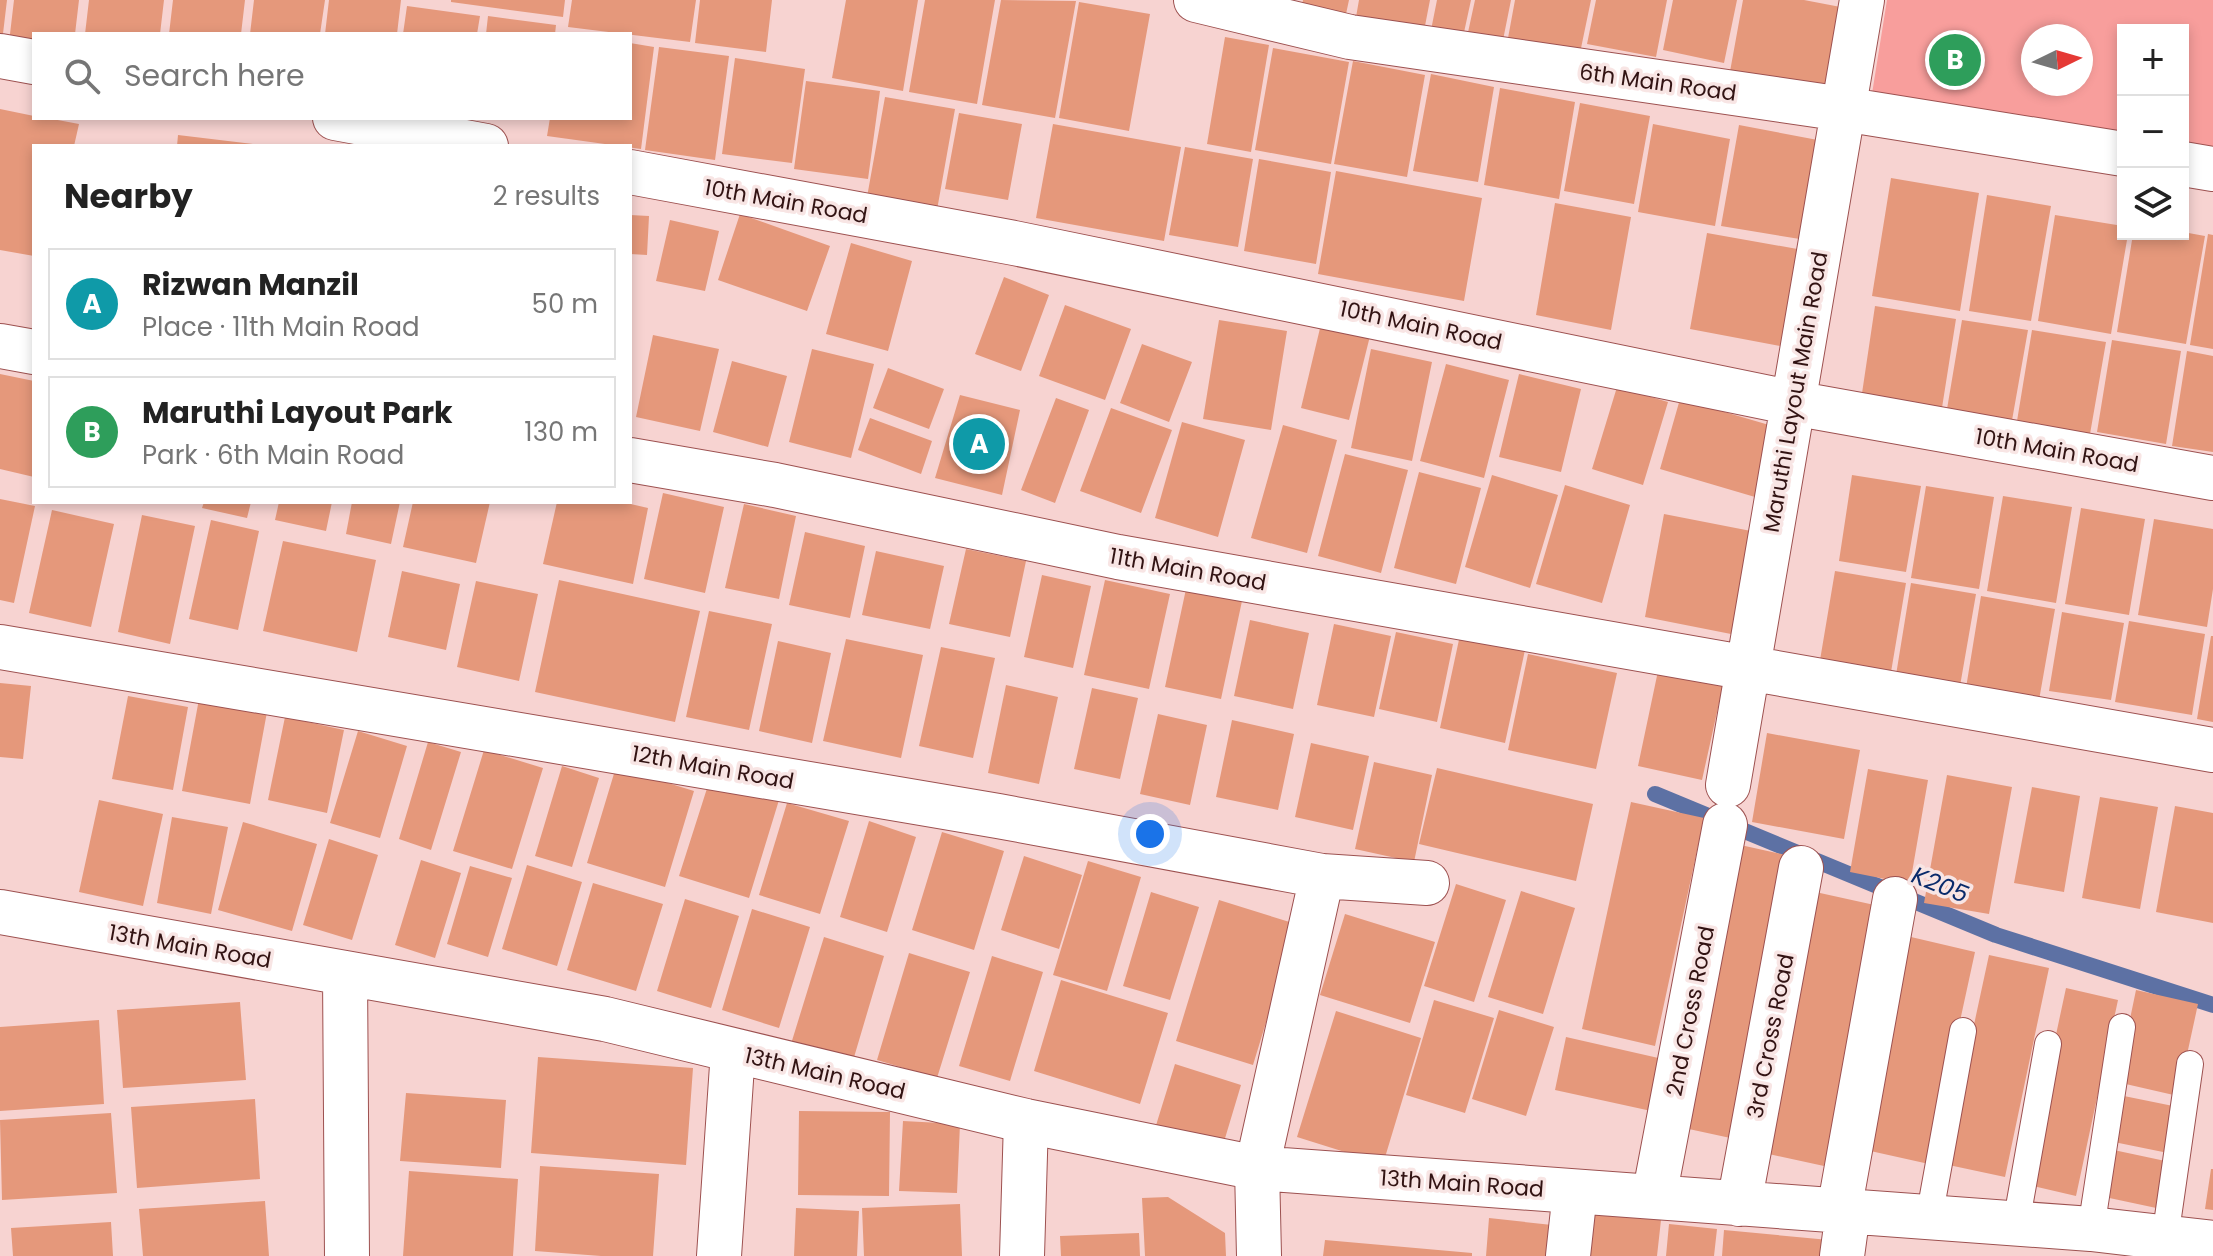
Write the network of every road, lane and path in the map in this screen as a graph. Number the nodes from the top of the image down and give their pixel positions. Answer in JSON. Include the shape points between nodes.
{"nodes":[{"id":1,"x":1196,"y":0,"type":"edge"},
{"id":2,"x":1862,"y":0,"type":"edge"},
{"id":3,"x":0,"y":56,"type":"edge"},
{"id":4,"x":32,"y":62,"type":"edge"},
{"id":5,"x":1843,"y":109,"type":"junction"},
{"id":6,"x":346,"y":120,"type":"edge"},
{"id":7,"x":475,"y":144,"type":"edge"},
{"id":8,"x":2117,"y":153,"type":"edge"},
{"id":9,"x":2189,"y":165,"type":"edge"},
{"id":10,"x":2213,"y":169,"type":"edge"},
{"id":11,"x":632,"y":172,"type":"edge"},
{"id":12,"x":0,"y":346,"type":"edge"},
{"id":13,"x":32,"y":352,"type":"edge"},
{"id":14,"x":1793,"y":403,"type":"junction"},
{"id":15,"x":632,"y":460,"type":"edge"},
{"id":16,"x":2213,"y":478,"type":"edge"},
{"id":17,"x":0,"y":647,"type":"edge"},
{"id":18,"x":1748,"y":668,"type":"junction"},
{"id":19,"x":2213,"y":750,"type":"edge"},
{"id":20,"x":1726,"y":805,"type":"joint"},
{"id":21,"x":1801,"y":868,"type":"dead end"},
{"id":22,"x":1322,"y":876,"type":"junction"},
{"id":23,"x":1427,"y":883,"type":"dead end"},
{"id":24,"x":1895,"y":899,"type":"dead end"},
{"id":25,"x":0,"y":912,"type":"edge"},
{"id":26,"x":345,"y":973,"type":"junction"},
{"id":27,"x":2122,"y":1027,"type":"dead end"},
{"id":28,"x":1963,"y":1031,"type":"dead end"},
{"id":29,"x":2048,"y":1044,"type":"dead end"},
{"id":30,"x":733,"y":1051,"type":"junction"},
{"id":31,"x":2190,"y":1064,"type":"dead end"},
{"id":32,"x":1026,"y":1121,"type":"junction"},
{"id":33,"x":1257,"y":1168,"type":"junction"},
{"id":34,"x":1575,"y":1192,"type":"junction"},
{"id":35,"x":1654,"y":1197,"type":"junction"},
{"id":36,"x":1739,"y":1204,"type":"junction"},
{"id":37,"x":1843,"y":1212,"type":"junction"},
{"id":38,"x":1929,"y":1218,"type":"junction"},
{"id":39,"x":2052,"y":1234,"type":"edge"},
{"id":40,"x":2165,"y":1238,"type":"junction"},
{"id":41,"x":2213,"y":1243,"type":"edge"},
{"id":42,"x":347,"y":1256,"type":"edge"},
{"id":43,"x":719,"y":1256,"type":"edge"},
{"id":44,"x":1022,"y":1256,"type":"edge"},
{"id":45,"x":1259,"y":1256,"type":"edge"},
{"id":46,"x":1568,"y":1256,"type":"edge"},
{"id":47,"x":1842,"y":1256,"type":"edge"}],
"edges":[{"from":1,"to":5,"type":"street","name":"6th Main Road","via":[[1350,37]]},
{"from":2,"to":5,"type":"street","name":"Maruthi Layout Main Road"},
{"from":3,"to":4,"type":"street"},
{"from":5,"to":8,"type":"street","name":"6th Main Road"},
{"from":5,"to":14,"type":"street","name":"Maruthi Layout Main Road"},
{"from":6,"to":7,"type":"street"},
{"from":9,"to":10,"type":"street"},
{"from":11,"to":14,"type":"street","name":"10th Main Road","via":[[1014,243]]},
{"from":12,"to":13,"type":"street"},
{"from":14,"to":16,"type":"street","name":"10th Main Road"},
{"from":14,"to":18,"type":"street","name":"Maruthi Layout Main Road"},
{"from":15,"to":18,"type":"street","name":"11th Main Road","via":[[1118,557]]},
{"from":17,"to":22,"type":"street","name":"12th Main Road"},
{"from":18,"to":19,"type":"street","name":"11th Main Road"},
{"from":18,"to":20,"type":"street","name":"Maruthi Layout Main Road"},
{"from":20,"to":35,"type":"street","name":"2nd Cross Road"},
{"from":21,"to":36,"type":"street","name":"3rd Cross Road"},
{"from":22,"to":23,"type":"street","name":"12th Main Road"},
{"from":22,"to":33,"type":"street"},
{"from":24,"to":37,"type":"street"},
{"from":25,"to":26,"type":"street","name":"13th Main Road"},
{"from":26,"to":30,"type":"street","name":"13th Main Road","via":[[605,1019]]},
{"from":26,"to":42,"type":"street"},
{"from":27,"to":39,"type":"lane"},
{"from":28,"to":38,"type":"lane"},
{"from":29,"to":39,"type":"lane"},
{"from":30,"to":32,"type":"street","name":"13th Main Road"},
{"from":30,"to":43,"type":"street"},
{"from":31,"to":40,"type":"lane"},
{"from":32,"to":33,"type":"street","name":"13th Main Road"},
{"from":32,"to":44,"type":"street"},
{"from":33,"to":34,"type":"street","name":"13th Main Road"},
{"from":33,"to":45,"type":"street"},
{"from":34,"to":35,"type":"street","name":"13th Main Road"},
{"from":34,"to":46,"type":"street"},
{"from":35,"to":36,"type":"street","name":"13th Main Road"},
{"from":36,"to":37,"type":"street","name":"13th Main Road"},
{"from":37,"to":38,"type":"street","name":"13th Main Road"},
{"from":37,"to":47,"type":"street"},
{"from":38,"to":39,"type":"street","name":"13th Main Road"},
{"from":39,"to":40,"type":"street","name":"13th Main Road"},
{"from":40,"to":41,"type":"street","name":"13th Main Road"}]}
